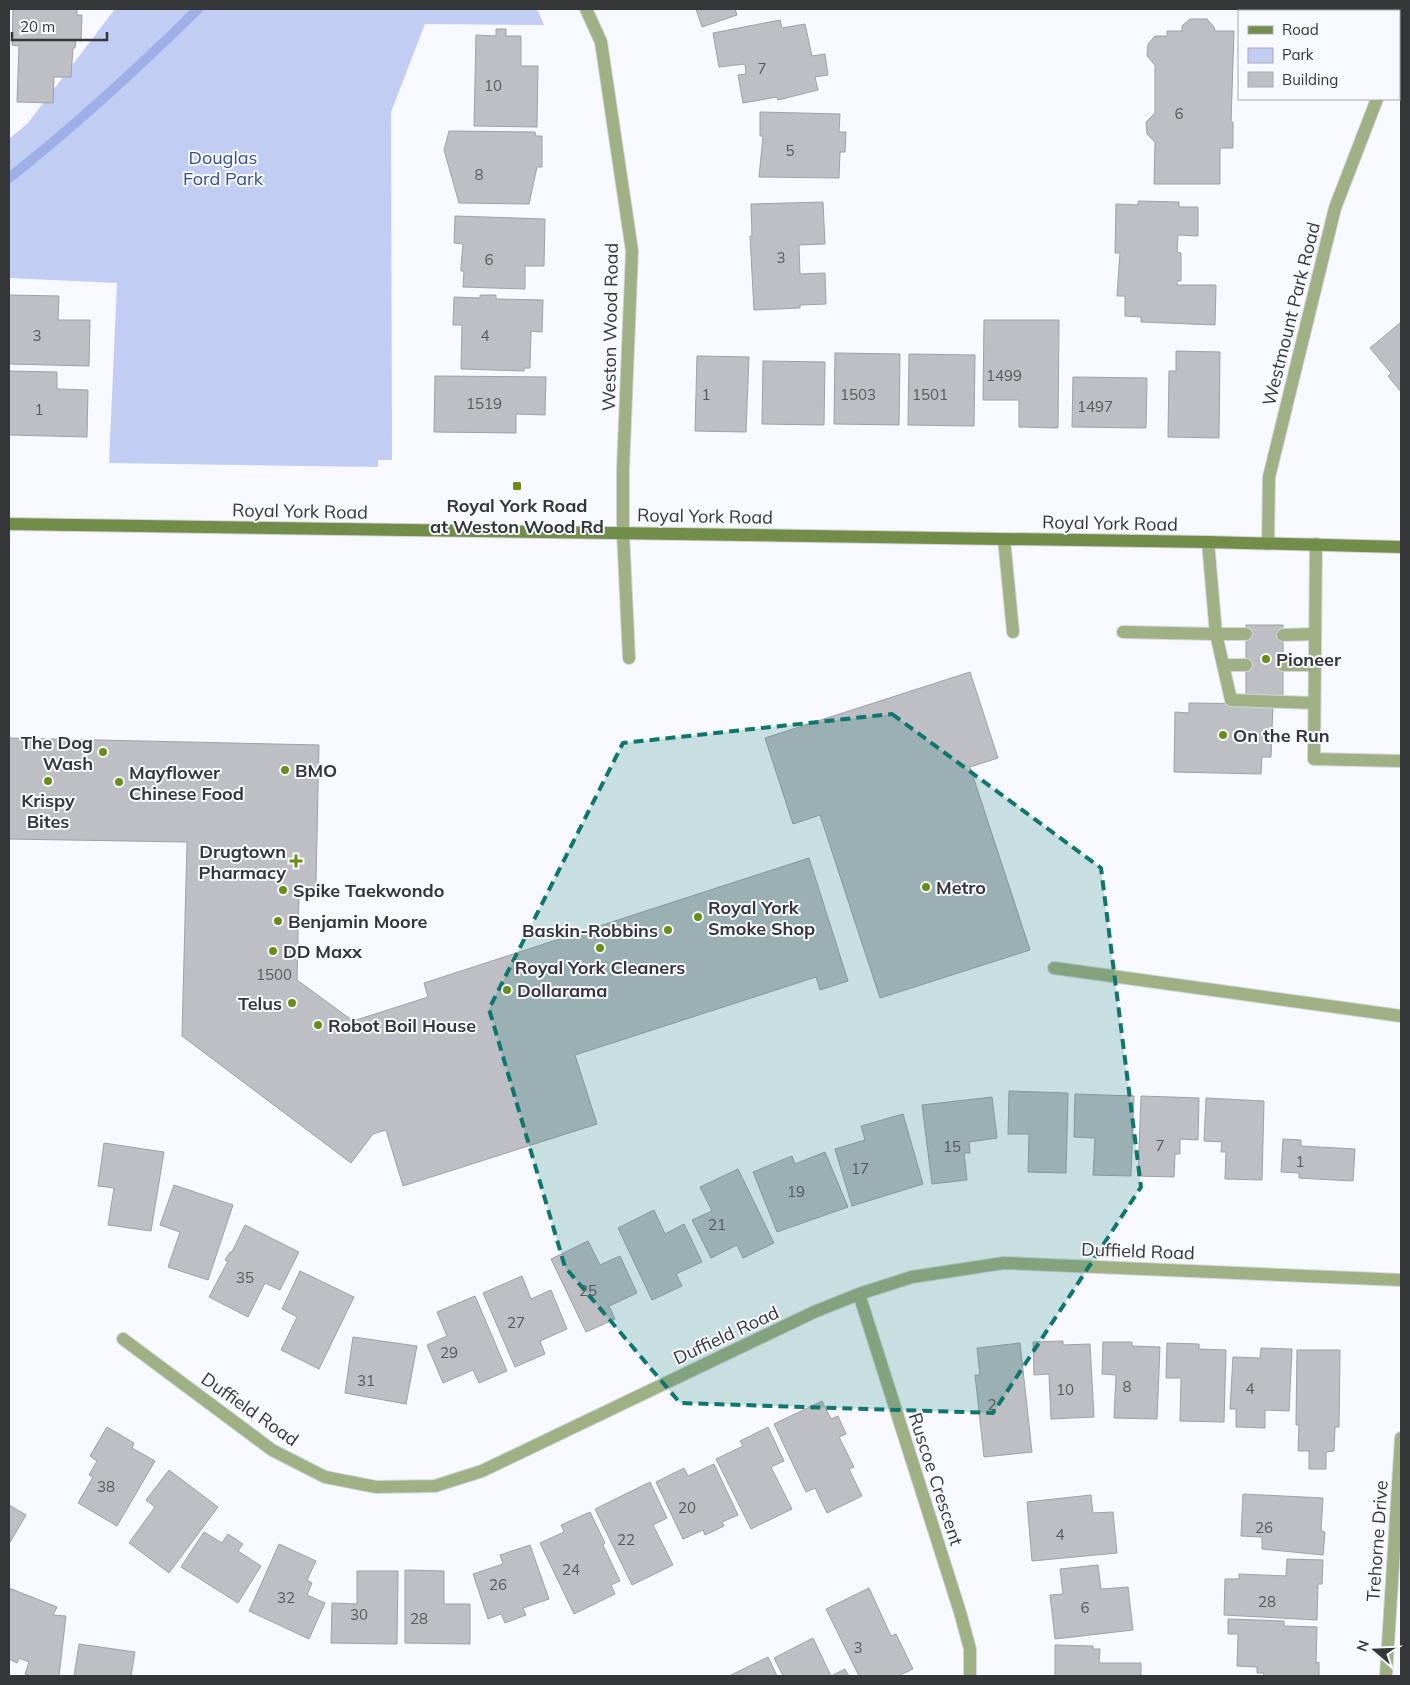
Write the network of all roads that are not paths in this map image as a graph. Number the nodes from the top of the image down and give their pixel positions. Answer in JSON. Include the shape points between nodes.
{"nodes":[{"id":1,"x":586,"y":9,"type":"edge"},
{"id":2,"x":1377,"y":100,"type":"edge"},
{"id":3,"x":9,"y":524,"type":"edge"},
{"id":4,"x":623,"y":532,"type":"junction"},
{"id":5,"x":1004,"y":539,"type":"junction"},
{"id":6,"x":1208,"y":542,"type":"junction"},
{"id":7,"x":1268,"y":543,"type":"junction"},
{"id":8,"x":1316,"y":544,"type":"junction"},
{"id":9,"x":1401,"y":547,"type":"edge"},
{"id":10,"x":1013,"y":632,"type":"dead end"},
{"id":11,"x":1123,"y":632,"type":"dead end"},
{"id":12,"x":1216,"y":634,"type":"junction"},
{"id":13,"x":1246,"y":634,"type":"dead end"},
{"id":14,"x":1315,"y":634,"type":"junction"},
{"id":15,"x":1283,"y":635,"type":"dead end"},
{"id":16,"x":629,"y":658,"type":"dead end"},
{"id":17,"x":1222,"y":665,"type":"junction"},
{"id":18,"x":1246,"y":665,"type":"dead end"},
{"id":19,"x":1283,"y":665,"type":"dead end"},
{"id":20,"x":1315,"y":665,"type":"junction"},
{"id":21,"x":1314,"y":703,"type":"junction"},
{"id":22,"x":1401,"y":761,"type":"edge"},
{"id":23,"x":1054,"y":968,"type":"dead end"},
{"id":24,"x":1401,"y":1016,"type":"edge"},
{"id":25,"x":1401,"y":1280,"type":"edge"},
{"id":26,"x":859,"y":1294,"type":"junction"},
{"id":27,"x":123,"y":1339,"type":"dead end"},
{"id":28,"x":1401,"y":1438,"type":"edge"},
{"id":29,"x":970,"y":1676,"type":"edge"},
{"id":30,"x":1386,"y":1676,"type":"edge"}],
"edges":[{"from":1,"to":4,"type":"street","name":"Weston Wood Road","via":[[601,42],[632,252]]},
{"from":2,"to":7,"type":"street","name":"Westmount Park Road","via":[[1335,208],[1269,477]]},
{"from":3,"to":4,"type":"main road","name":"Royal York Road"},
{"from":4,"to":5,"type":"main road","name":"Royal York Road"},
{"from":4,"to":16,"type":"street","name":"Weston Wood Road"},
{"from":5,"to":6,"type":"main road","name":"Royal York Road"},
{"from":5,"to":10,"type":"street"},
{"from":6,"to":7,"type":"main road","name":"Royal York Road"},
{"from":6,"to":12,"type":"street"},
{"from":7,"to":8,"type":"main road","name":"Royal York Road"},
{"from":8,"to":9,"type":"main road","name":"Royal York Road"},
{"from":8,"to":14,"type":"street"},
{"from":11,"to":12,"type":"street"},
{"from":12,"to":13,"type":"street"},
{"from":12,"to":17,"type":"street"},
{"from":14,"to":15,"type":"street"},
{"from":14,"to":20,"type":"street"},
{"from":17,"to":18,"type":"street"},
{"from":17,"to":21,"type":"street","via":[[1230,700]]},
{"from":19,"to":20,"type":"street"},
{"from":20,"to":21,"type":"street"},
{"from":21,"to":22,"type":"street","via":[[1314,759]]},
{"from":23,"to":24,"type":"street"},
{"from":25,"to":26,"type":"street","name":"Duffield Road","via":[[1004,1263],[912,1277]]},
{"from":26,"to":27,"type":"street","name":"Duffield Road","via":[[814,1312],[482,1470],[435,1486],[376,1487],[325,1477],[272,1450]]},
{"from":26,"to":29,"type":"street","name":"Ruscoe Crescent","via":[[960,1612],[970,1649]]},
{"from":28,"to":30,"type":"street","name":"Trehorne Drive"}]}
